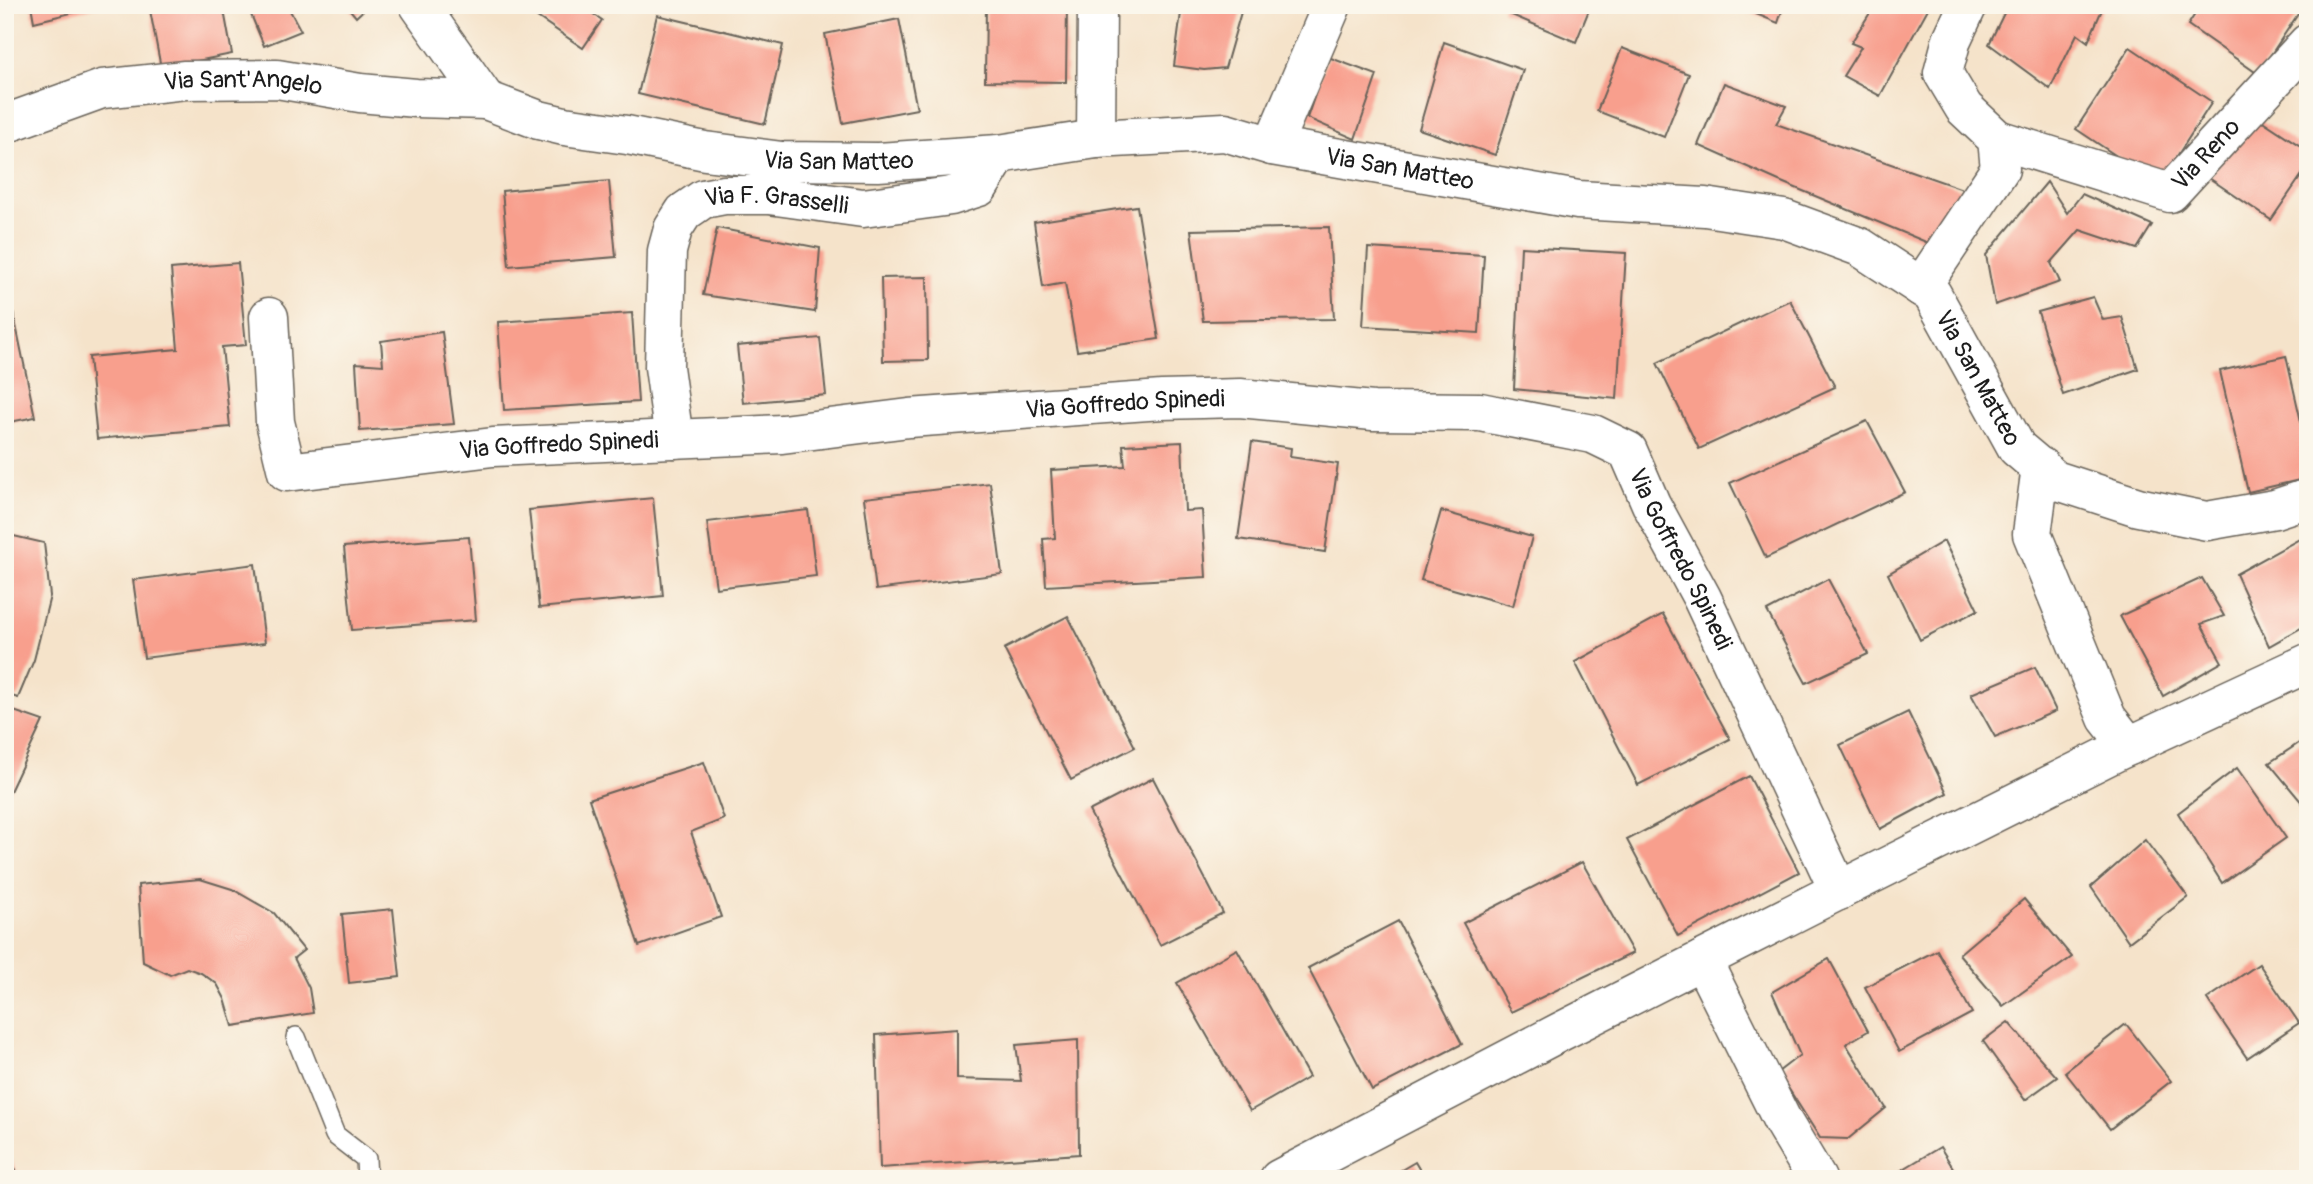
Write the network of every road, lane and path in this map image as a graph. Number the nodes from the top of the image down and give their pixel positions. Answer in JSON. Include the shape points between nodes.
{"nodes":[{"id":1,"x":418,"y":5,"type":"edge"},
{"id":2,"x":1097,"y":5,"type":"edge"},
{"id":3,"x":1332,"y":5,"type":"edge"},
{"id":4,"x":1968,"y":5,"type":"edge"},
{"id":5,"x":2308,"y":43,"type":"edge"},
{"id":6,"x":486,"y":100,"type":"junction"},
{"id":7,"x":5,"y":124,"type":"edge"},
{"id":8,"x":1096,"y":139,"type":"junction"},
{"id":9,"x":1997,"y":139,"type":"junction"},
{"id":10,"x":1272,"y":146,"type":"junction"},
{"id":11,"x":999,"y":154,"type":"junction"},
{"id":12,"x":1921,"y":287,"type":"junction"},
{"id":13,"x":269,"y":317,"type":"dead end"},
{"id":14,"x":674,"y":439,"type":"junction"},
{"id":15,"x":2041,"y":467,"type":"junction"},
{"id":16,"x":2308,"y":498,"type":"edge"},
{"id":17,"x":2308,"y":663,"type":"edge"},
{"id":18,"x":2124,"y":749,"type":"junction"},
{"id":19,"x":1839,"y":891,"type":"junction"},
{"id":20,"x":1702,"y":960,"type":"junction"},
{"id":21,"x":296,"y":1037,"type":"dead end"},
{"id":22,"x":368,"y":1179,"type":"edge"},
{"id":23,"x":1279,"y":1179,"type":"edge"},
{"id":24,"x":1817,"y":1179,"type":"edge"}],
"edges":[{"from":1,"to":6,"type":"street"},
{"from":2,"to":8,"type":"street"},
{"from":3,"to":10,"type":"street"},
{"from":4,"to":9,"type":"street","via":[[1943,73],[1964,108]]},
{"from":5,"to":9,"type":"street","name":"Via Reno","via":[[2170,193]]},
{"from":6,"to":7,"type":"street","name":"Via Sant'Angelo","via":[[360,93],[277,79],[186,80],[102,89]]},
{"from":6,"to":11,"type":"street","name":"Via San Matteo","via":[[565,126],[748,158],[850,162]]},
{"from":8,"to":10,"type":"street","name":"Via San Matteo","via":[[1225,132]]},
{"from":8,"to":11,"type":"street","name":"Via San Matteo"},
{"from":9,"to":12,"type":"street","via":[[2000,169]]},
{"from":10,"to":12,"type":"street","name":"Via San Matteo","via":[[1578,200],[1706,207],[1784,219],[1860,247]]},
{"from":11,"to":14,"type":"street","name":"Via F. Grasselli","via":[[979,187],[951,196],[863,208],[769,195],[724,195],[703,200],[684,212],[667,251],[664,367]]},
{"from":12,"to":15,"type":"street","name":"Via San Matteo","via":[[1932,294],[2017,449]]},
{"from":13,"to":14,"type":"street","name":"Via Goffredo Spinedi","via":[[275,422],[287,472],[493,447]]},
{"from":14,"to":19,"type":"street","name":"Via Goffredo Spinedi","via":[[782,434],[909,418],[1240,398],[1373,411],[1480,412],[1593,434],[1628,451]]},
{"from":15,"to":16,"type":"street","name":"Via San Matteo","via":[[2055,480],[2138,507],[2207,521]]},
{"from":15,"to":18,"type":"street","via":[[2032,534]]},
{"from":17,"to":18,"type":"street"},
{"from":18,"to":19,"type":"street"},
{"from":19,"to":20,"type":"street"},
{"from":20,"to":23,"type":"street"},
{"from":20,"to":24,"type":"street","via":[[1783,1122]]},
{"from":21,"to":22,"type":"lane","via":[[335,1135],[366,1160]]}]}
